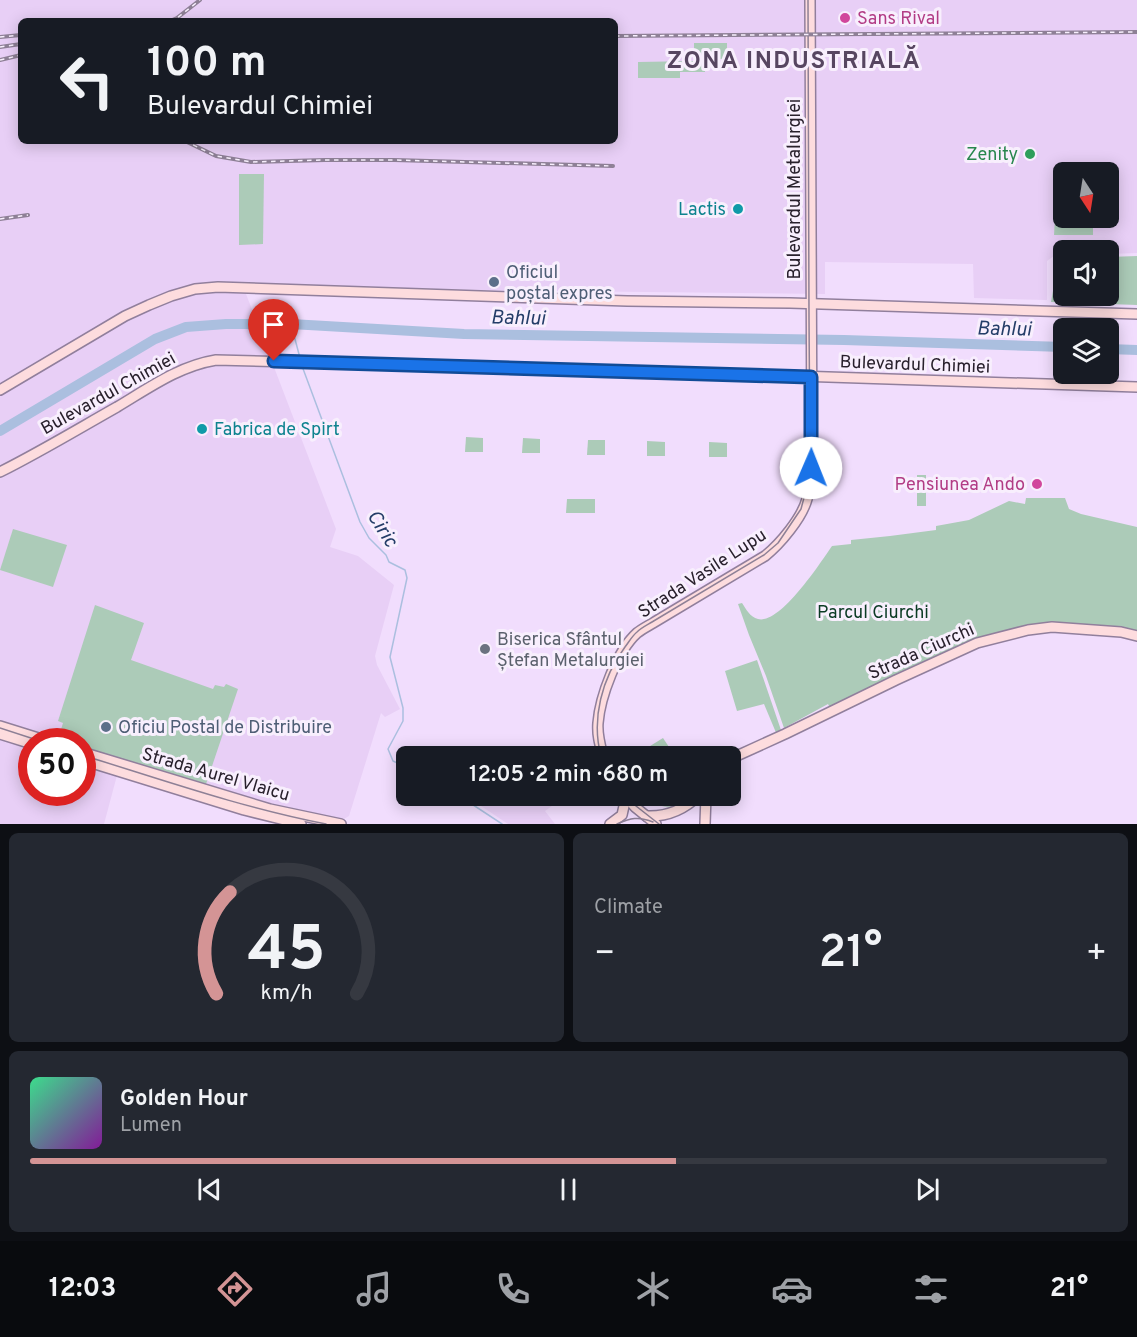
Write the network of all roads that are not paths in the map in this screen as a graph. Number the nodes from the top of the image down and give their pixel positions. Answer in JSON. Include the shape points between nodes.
{"nodes":[{"id":1,"x":810,"y":0,"type":"edge"},
{"id":2,"x":810,"y":304,"type":"junction"},
{"id":3,"x":1137,"y":314,"type":"edge"},
{"id":4,"x":811,"y":377,"type":"junction"},
{"id":5,"x":1137,"y":387,"type":"edge"},
{"id":6,"x":0,"y":390,"type":"edge"},
{"id":7,"x":0,"y":472,"type":"edge"},
{"id":8,"x":1137,"y":636,"type":"edge"},
{"id":9,"x":0,"y":726,"type":"edge"},
{"id":10,"x":18,"y":732,"type":"edge"},
{"id":11,"x":0,"y":734,"type":"edge"},
{"id":12,"x":18,"y":740,"type":"edge"},
{"id":13,"x":601,"y":746,"type":"edge"},
{"id":14,"x":741,"y":754,"type":"edge"},
{"id":15,"x":96,"y":756,"type":"edge"},
{"id":16,"x":96,"y":764,"type":"edge"},
{"id":17,"x":624,"y":806,"type":"edge"},
{"id":18,"x":633,"y":806,"type":"edge"},
{"id":19,"x":686,"y":806,"type":"edge"},
{"id":20,"x":706,"y":806,"type":"edge"},
{"id":21,"x":646,"y":816,"type":"junction"},
{"id":22,"x":665,"y":820,"type":"edge"},
{"id":23,"x":614,"y":822,"type":"edge"},
{"id":24,"x":301,"y":824,"type":"edge"},
{"id":25,"x":341,"y":824,"type":"edge"},
{"id":26,"x":656,"y":824,"type":"edge"},
{"id":27,"x":705,"y":824,"type":"edge"}],
"edges":[{"from":1,"to":2,"type":"street","name":"Bulevardul Metalurgiei"},
{"from":2,"to":3,"type":"street"},
{"from":2,"to":4,"type":"street","name":"Bulevardul Metalurgiei"},
{"from":2,"to":6,"type":"street","via":[[195,289],[126,316]]},
{"from":4,"to":5,"type":"street","name":"Bulevardul Chimiei"},
{"from":4,"to":7,"type":"street","name":"Bulevardul Chimiei","via":[[216,360],[168,376]]},
{"from":4,"to":13,"type":"street","name":"Strada Vasile Lupu","via":[[811,472],[803,510],[780,544],[765,556],[636,634],[614,666],[603,697],[598,734]]},
{"from":8,"to":14,"type":"street","name":"Strada Ciurchi","via":[[1052,627],[977,643]]},
{"from":9,"to":10,"type":"street"},
{"from":11,"to":12,"type":"street"},
{"from":15,"to":25,"type":"street","name":"Strada Aurel Vlaicu","via":[[270,809]]},
{"from":16,"to":24,"type":"street","name":"Strada Aurel Vlaicu"},
{"from":17,"to":23,"type":"street","via":[[622,815]]},
{"from":18,"to":21,"type":"street"},
{"from":19,"to":22,"type":"street"},
{"from":20,"to":27,"type":"street"},
{"from":21,"to":22,"type":"street"},
{"from":21,"to":26,"type":"street"}]}
